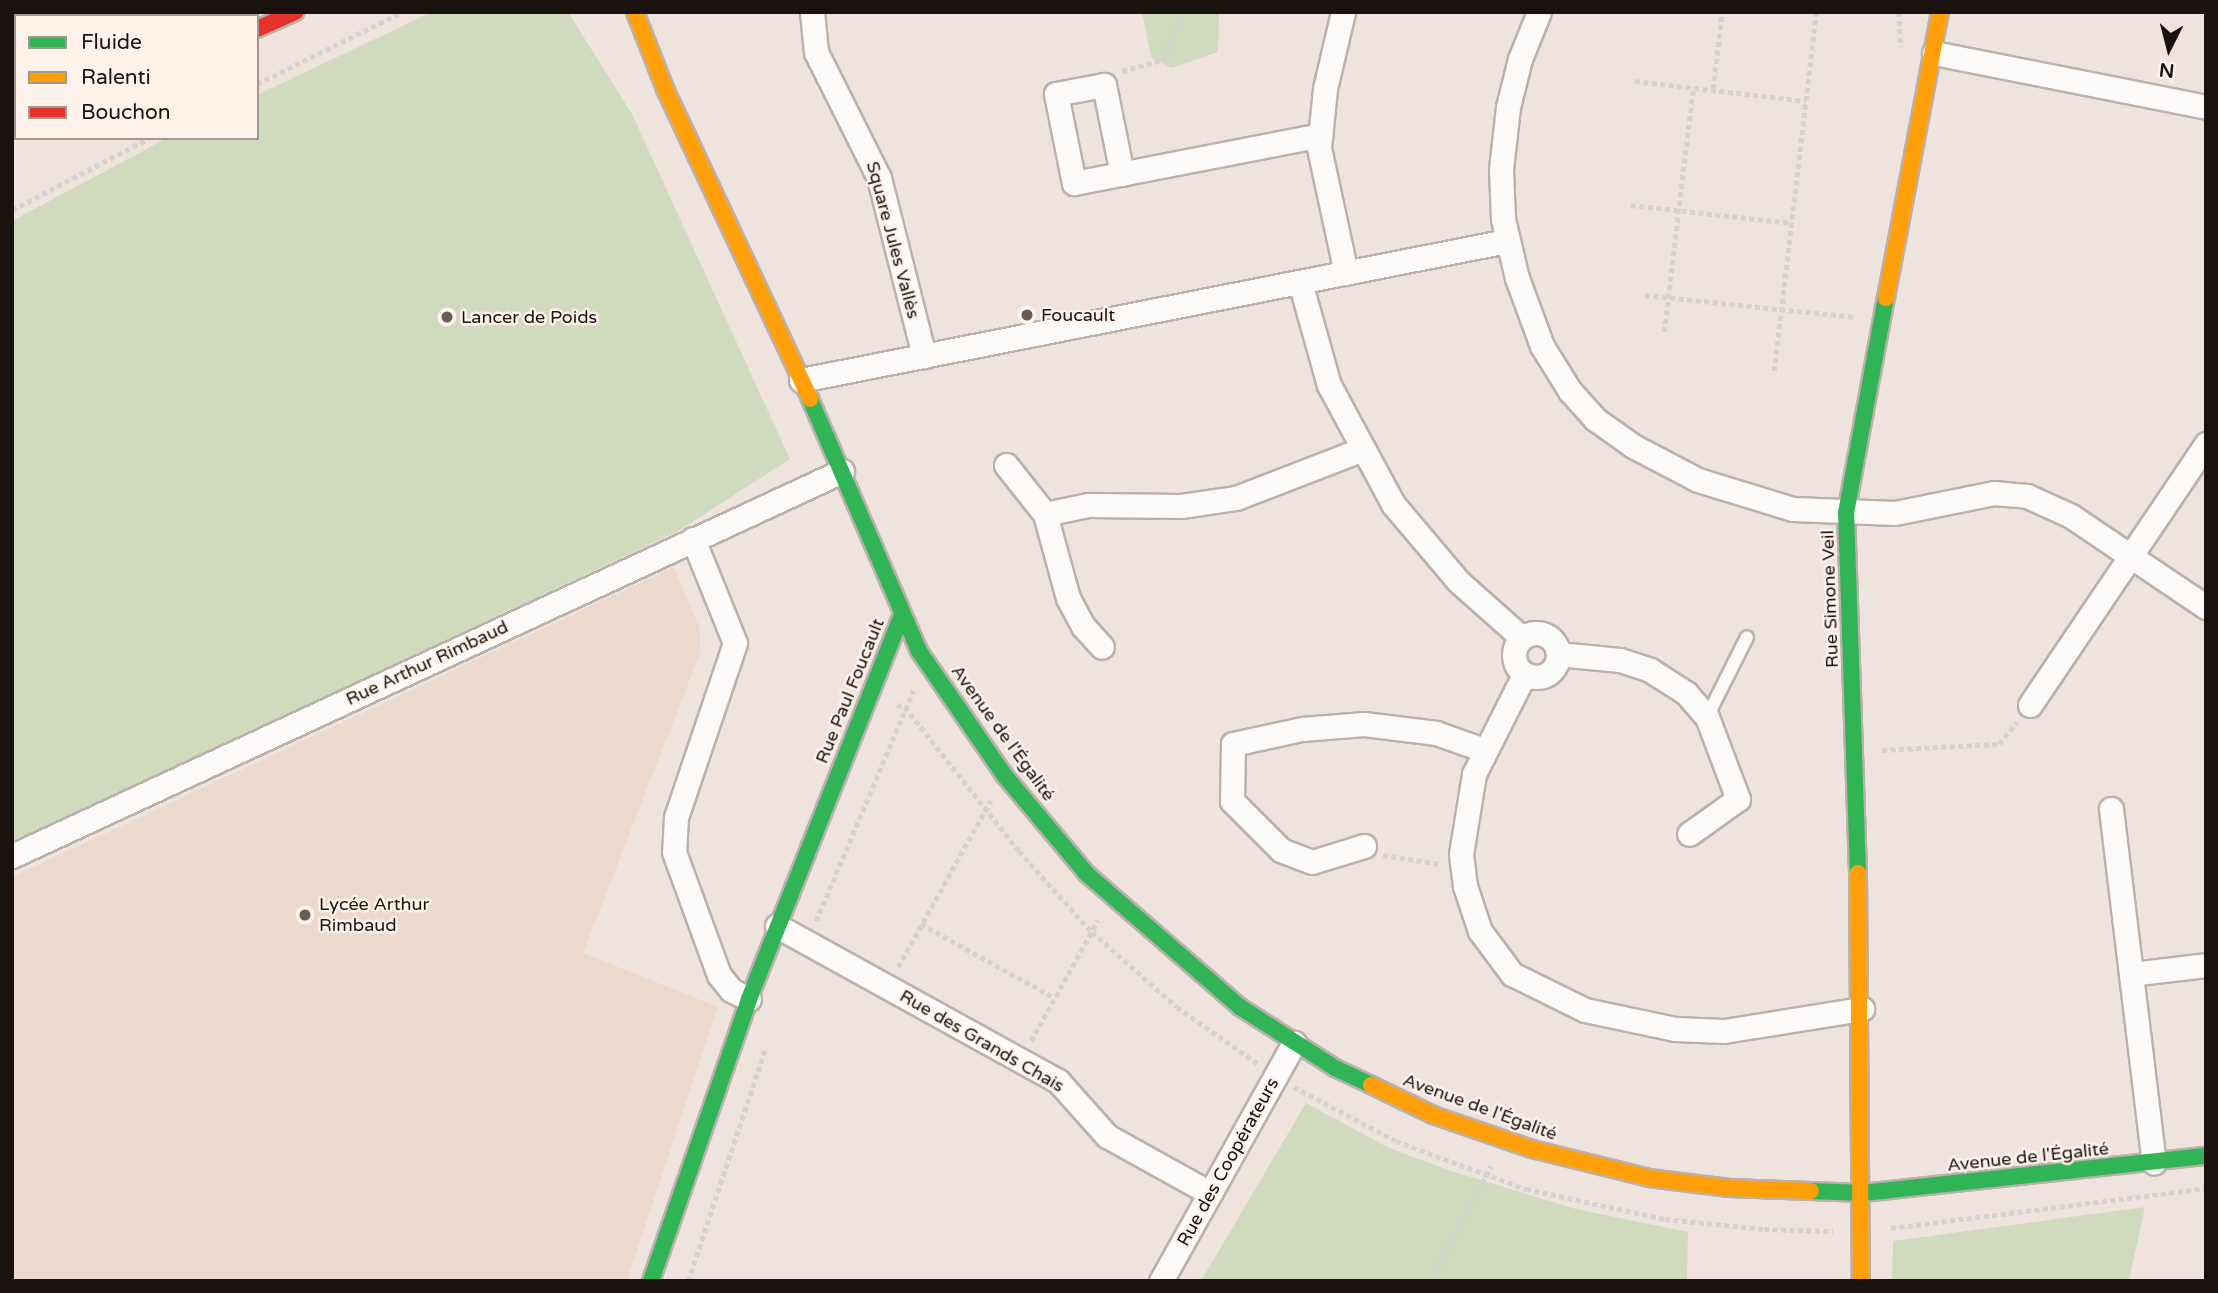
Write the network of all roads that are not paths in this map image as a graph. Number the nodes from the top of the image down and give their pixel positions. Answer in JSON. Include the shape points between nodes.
{"nodes":[{"id":1,"x":295,"y":12,"type":"edge"},
{"id":2,"x":635,"y":12,"type":"edge"},
{"id":3,"x":812,"y":12,"type":"edge"},
{"id":4,"x":1343,"y":12,"type":"edge"},
{"id":5,"x":1539,"y":12,"type":"edge"},
{"id":6,"x":1940,"y":12,"type":"edge"},
{"id":7,"x":619,"y":21,"type":"dead end"},
{"id":8,"x":259,"y":28,"type":"edge"},
{"id":9,"x":1934,"y":53,"type":"junction"},
{"id":10,"x":666,"y":91,"type":"junction"},
{"id":11,"x":2206,"y":107,"type":"edge"},
{"id":12,"x":1320,"y":135,"type":"junction"},
{"id":13,"x":1122,"y":174,"type":"junction"},
{"id":14,"x":1507,"y":241,"type":"junction"},
{"id":15,"x":1346,"y":273,"type":"junction"},
{"id":16,"x":1300,"y":282,"type":"junction"},
{"id":17,"x":923,"y":356,"type":"junction"},
{"id":18,"x":801,"y":380,"type":"junction"},
{"id":19,"x":2206,"y":444,"type":"edge"},
{"id":20,"x":1363,"y":449,"type":"junction"},
{"id":21,"x":1006,"y":465,"type":"dead end"},
{"id":22,"x":842,"y":471,"type":"junction"},
{"id":23,"x":1846,"y":513,"type":"junction"},
{"id":24,"x":1045,"y":514,"type":"junction"},
{"id":25,"x":692,"y":539,"type":"junction"},
{"id":26,"x":2130,"y":556,"type":"junction"},
{"id":27,"x":2206,"y":607,"type":"edge"},
{"id":28,"x":902,"y":615,"type":"junction"},
{"id":29,"x":1747,"y":637,"type":"dead end"},
{"id":30,"x":1522,"y":638,"type":"junction"},
{"id":31,"x":1102,"y":647,"type":"dead end"},
{"id":32,"x":1558,"y":654,"type":"junction"},
{"id":33,"x":1524,"y":674,"type":"junction"},
{"id":34,"x":2030,"y":705,"type":"road end"},
{"id":35,"x":1707,"y":717,"type":"junction"},
{"id":36,"x":1484,"y":750,"type":"junction"},
{"id":37,"x":2111,"y":809,"type":"dead end"},
{"id":38,"x":1689,"y":834,"type":"dead end"},
{"id":39,"x":1359,"y":848,"type":"road end"},
{"id":40,"x":12,"y":856,"type":"edge"},
{"id":41,"x":777,"y":926,"type":"junction"},
{"id":42,"x":2206,"y":965,"type":"edge"},
{"id":43,"x":2131,"y":974,"type":"junction"},
{"id":44,"x":749,"y":999,"type":"junction"},
{"id":45,"x":1861,"y":1009,"type":"junction"},
{"id":46,"x":1294,"y":1043,"type":"junction"},
{"id":47,"x":2206,"y":1156,"type":"edge"},
{"id":48,"x":2154,"y":1162,"type":"junction"},
{"id":49,"x":1210,"y":1193,"type":"junction"},
{"id":50,"x":1863,"y":1193,"type":"junction"},
{"id":51,"x":651,"y":1281,"type":"edge"},
{"id":52,"x":1161,"y":1281,"type":"edge"},
{"id":53,"x":1861,"y":1281,"type":"edge"}],
"edges":[{"from":1,"to":8,"type":"street"},
{"from":2,"to":10,"type":"street","name":"Rue Paul Foucault"},
{"from":3,"to":17,"type":"street","name":"Square Jules Vallès","via":[[816,52],[859,130],[882,186]]},
{"from":4,"to":12,"type":"street","via":[[1325,89]]},
{"from":5,"to":14,"type":"street","via":[[1520,59],[1504,129],[1502,186]]},
{"from":6,"to":9,"type":"street","name":"Rue Simone Veil"},
{"from":7,"to":10,"type":"street","name":"Rue Paul Foucault"},
{"from":9,"to":11,"type":"street"},
{"from":9,"to":23,"type":"street","name":"Rue Simone Veil"},
{"from":10,"to":18,"type":"street","name":"Rue Paul Foucault"},
{"from":12,"to":13,"type":"street"},
{"from":12,"to":15,"type":"street","via":[[1320,160]]},
{"from":13,"to":13,"type":"street","via":[[1073,183],[1056,94],[1104,85]]},
{"from":14,"to":15,"type":"street"},
{"from":14,"to":23,"type":"street","via":[[1542,346],[1570,391],[1595,419],[1633,446],[1717,488],[1793,509]]},
{"from":15,"to":16,"type":"street"},
{"from":16,"to":17,"type":"street"},
{"from":16,"to":20,"type":"street","via":[[1323,369]]},
{"from":17,"to":18,"type":"street"},
{"from":18,"to":22,"type":"street","name":"Rue Paul Foucault"},
{"from":19,"to":26,"type":"street"},
{"from":20,"to":24,"type":"street","via":[[1228,499],[1181,506],[1088,505]]},
{"from":20,"to":30,"type":"street","via":[[1393,504],[1430,551]]},
{"from":21,"to":24,"type":"street"},
{"from":22,"to":25,"type":"street","name":"Rue Arthur Rimbaud"},
{"from":22,"to":28,"type":"street","name":"Rue Paul Foucault"},
{"from":23,"to":26,"type":"street","via":[[1895,513],[2011,493],[2058,509]]},
{"from":23,"to":45,"type":"street","name":"Rue Simone Veil"},
{"from":24,"to":31,"type":"street","via":[[1068,598],[1083,626]]},
{"from":25,"to":40,"type":"street","name":"Rue Arthur Rimbaud"},
{"from":25,"to":44,"type":"street","via":[[735,643],[677,817],[674,852],[719,975],[731,990]]},
{"from":26,"to":27,"type":"street"},
{"from":26,"to":34,"type":"street"},
{"from":28,"to":41,"type":"street","name":"Rue Paul Foucault"},
{"from":28,"to":46,"type":"street","name":"Avenue de l'Égalité","via":[[919,651],[1005,776],[1110,897],[1205,979]]},
{"from":29,"to":35,"type":"lane"},
{"from":30,"to":32,"type":"street","via":[[1535,633],[1547,636]]},
{"from":30,"to":33,"type":"street","via":[[1514,657]]},
{"from":32,"to":33,"type":"street","via":[[1549,673],[1537,678]]},
{"from":32,"to":35,"type":"street","via":[[1620,660],[1650,670],[1686,693]]},
{"from":33,"to":36,"type":"street"},
{"from":35,"to":38,"type":"street","via":[[1738,799]]},
{"from":36,"to":39,"type":"street","via":[[1436,733],[1364,724],[1302,729],[1233,744],[1232,801],[1272,843],[1312,862]]},
{"from":36,"to":45,"type":"street","via":[[1466,805],[1462,867],[1474,916],[1494,955],[1524,982],[1585,1010],[1638,1024],[1709,1031]]},
{"from":37,"to":43,"type":"street"},
{"from":41,"to":44,"type":"street","name":"Rue Paul Foucault"},
{"from":41,"to":49,"type":"street","name":"Rue des Grands Chais","via":[[1066,1088],[1107,1136]]},
{"from":42,"to":43,"type":"street"},
{"from":43,"to":48,"type":"street"},
{"from":44,"to":51,"type":"street","name":"Rue Paul Foucault"},
{"from":45,"to":50,"type":"street","name":"Rue Simone Veil"},
{"from":46,"to":49,"type":"street","name":"Rue des Coopérateurs"},
{"from":46,"to":50,"type":"street","name":"Avenue de l'Égalité","via":[[1404,1102],[1502,1139],[1659,1179],[1729,1188]]},
{"from":47,"to":48,"type":"street","name":"Avenue de l'Égalité"},
{"from":48,"to":50,"type":"street","name":"Avenue de l'Égalité"},
{"from":49,"to":52,"type":"street","name":"Rue des Coopérateurs"},
{"from":50,"to":53,"type":"street","name":"Rue Simone Veil"}]}
